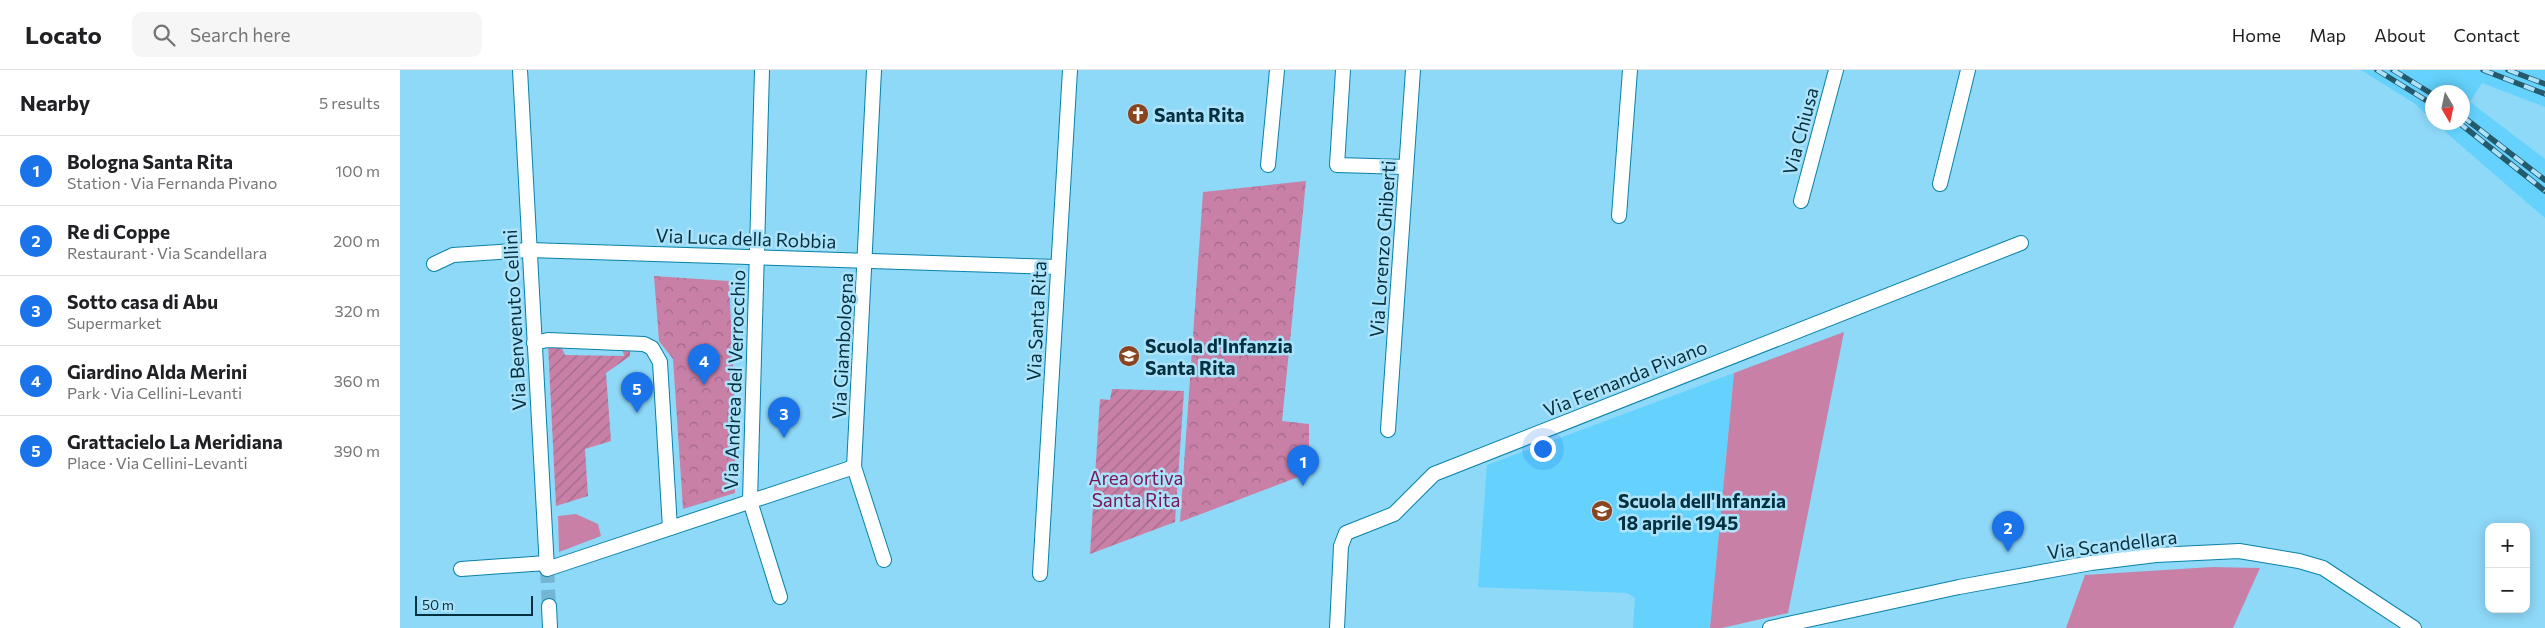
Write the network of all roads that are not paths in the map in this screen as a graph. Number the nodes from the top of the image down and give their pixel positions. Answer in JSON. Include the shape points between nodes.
{"nodes":[{"id":1,"x":520,"y":70,"type":"edge"},
{"id":2,"x":762,"y":70,"type":"edge"},
{"id":3,"x":874,"y":70,"type":"edge"},
{"id":4,"x":1070,"y":70,"type":"edge"},
{"id":5,"x":1277,"y":70,"type":"edge"},
{"id":6,"x":1343,"y":70,"type":"edge"},
{"id":7,"x":1413,"y":70,"type":"edge"},
{"id":8,"x":1630,"y":70,"type":"edge"},
{"id":9,"x":1836,"y":70,"type":"edge"},
{"id":10,"x":1968,"y":70,"type":"edge"},
{"id":11,"x":1268,"y":165,"type":"dead end"},
{"id":12,"x":1406,"y":167,"type":"junction"},
{"id":13,"x":1940,"y":184,"type":"dead end"},
{"id":14,"x":1801,"y":201,"type":"dead end"},
{"id":15,"x":1619,"y":216,"type":"dead end"},
{"id":16,"x":2021,"y":243,"type":"dead end"},
{"id":17,"x":529,"y":250,"type":"junction"},
{"id":18,"x":756,"y":257,"type":"junction"},
{"id":19,"x":865,"y":261,"type":"junction"},
{"id":20,"x":434,"y":264,"type":"dead end"},
{"id":21,"x":1058,"y":267,"type":"junction"},
{"id":22,"x":534,"y":343,"type":"junction"},
{"id":23,"x":1388,"y":430,"type":"dead end"},
{"id":24,"x":854,"y":467,"type":"junction"},
{"id":25,"x":750,"y":501,"type":"junction"},
{"id":26,"x":670,"y":528,"type":"junction"},
{"id":27,"x":884,"y":560,"type":"dead end"},
{"id":28,"x":547,"y":566,"type":"junction"},
{"id":29,"x":461,"y":569,"type":"dead end"},
{"id":30,"x":1040,"y":574,"type":"dead end"},
{"id":31,"x":780,"y":596,"type":"dead end"},
{"id":32,"x":549,"y":606,"type":"tunnel mouth"},
{"id":33,"x":550,"y":628,"type":"edge"},
{"id":34,"x":1337,"y":628,"type":"edge"},
{"id":35,"x":1770,"y":628,"type":"edge"},
{"id":36,"x":2414,"y":628,"type":"edge"}],
"edges":[{"from":1,"to":17,"type":"street","name":"Via Benvenuto Cellini"},
{"from":2,"to":18,"type":"street","name":"Via Andrea del Verrocchio"},
{"from":3,"to":19,"type":"street","name":"Via Giambologna"},
{"from":4,"to":21,"type":"street","name":"Via Santa Rita"},
{"from":5,"to":11,"type":"street"},
{"from":6,"to":12,"type":"street","via":[[1337,165]]},
{"from":7,"to":12,"type":"street","name":"Via Lorenzo Ghiberti"},
{"from":8,"to":15,"type":"street"},
{"from":9,"to":14,"type":"street","name":"Via Chiusa"},
{"from":10,"to":13,"type":"street"},
{"from":12,"to":23,"type":"street","name":"Via Lorenzo Ghiberti"},
{"from":16,"to":34,"type":"street","name":"Via Fernanda Pivano","via":[[1434,474],[1394,514],[1346,533],[1341,546]]},
{"from":17,"to":18,"type":"street","name":"Via Luca della Robbia"},
{"from":17,"to":20,"type":"street","name":"Via Luca della Robbia","via":[[453,255]]},
{"from":17,"to":22,"type":"street","name":"Via Benvenuto Cellini"},
{"from":18,"to":19,"type":"street","name":"Via Luca della Robbia"},
{"from":18,"to":25,"type":"street","name":"Via Andrea del Verrocchio"},
{"from":19,"to":21,"type":"street","name":"Via Luca della Robbia"},
{"from":19,"to":24,"type":"street","name":"Via Giambologna"},
{"from":21,"to":30,"type":"street","name":"Via Santa Rita"},
{"from":22,"to":26,"type":"street","via":[[548,340],[644,344],[652,348],[660,362]]},
{"from":22,"to":28,"type":"street","name":"Via Benvenuto Cellini"},
{"from":24,"to":25,"type":"street"},
{"from":24,"to":27,"type":"street","name":"Via Giambologna"},
{"from":25,"to":26,"type":"street"},
{"from":25,"to":31,"type":"street","name":"Via Andrea del Verrocchio"},
{"from":26,"to":28,"type":"street"},
{"from":28,"to":29,"type":"street"},
{"from":32,"to":33,"type":"street"},
{"from":35,"to":36,"type":"street","name":"Via Scandellara","via":[[1959,587],[2091,563],[2156,555],[2239,551],[2323,568]]}]}
